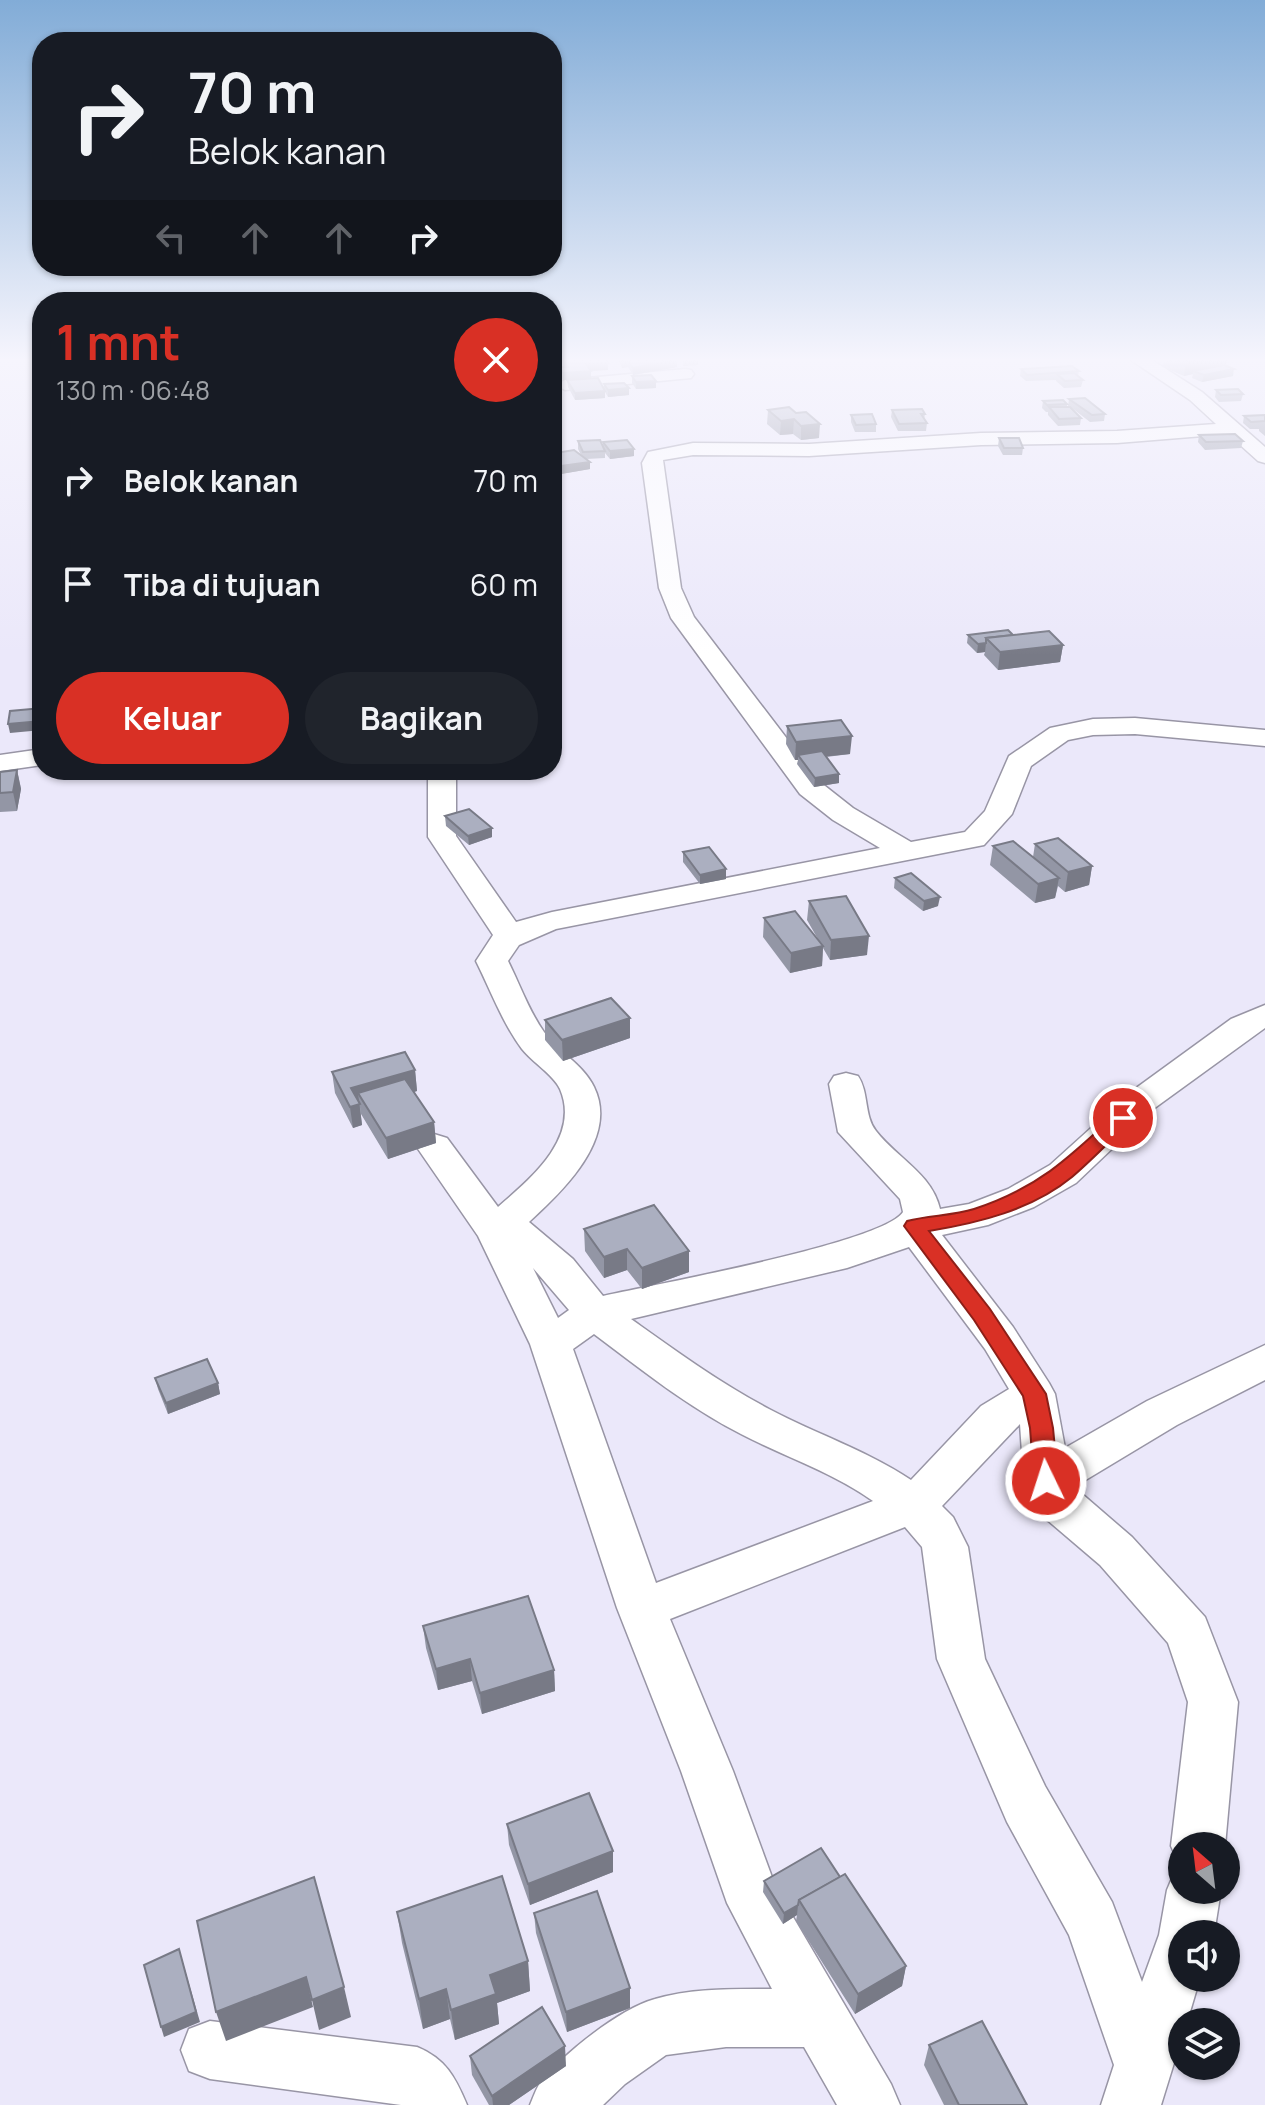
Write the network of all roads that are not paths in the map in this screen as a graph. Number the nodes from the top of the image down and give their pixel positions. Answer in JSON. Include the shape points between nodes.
{"nodes":[{"id":1,"x":654,"y":458,"type":"edge"},
{"id":2,"x":1265,"y":738,"type":"edge"},
{"id":3,"x":32,"y":758,"type":"edge"},
{"id":4,"x":0,"y":763,"type":"edge"},
{"id":5,"x":442,"y":780,"type":"edge"},
{"id":6,"x":907,"y":852,"type":"junction"},
{"id":7,"x":510,"y":937,"type":"junction"},
{"id":8,"x":1265,"y":1015,"type":"edge"},
{"id":9,"x":846,"y":1084,"type":"dead end"},
{"id":10,"x":434,"y":1146,"type":"dead end"},
{"id":11,"x":500,"y":1226,"type":"junction"},
{"id":12,"x":914,"y":1226,"type":"junction"},
{"id":13,"x":594,"y":1313,"type":"junction"},
{"id":14,"x":551,"y":1344,"type":"junction"},
{"id":15,"x":1265,"y":1361,"type":"edge"},
{"id":16,"x":1034,"y":1394,"type":"junction"},
{"id":17,"x":1046,"y":1481,"type":"junction"},
{"id":18,"x":912,"y":1505,"type":"junction"},
{"id":19,"x":641,"y":1608,"type":"junction"},
{"id":20,"x":1199,"y":1832,"type":"edge"},
{"id":21,"x":1168,"y":1990,"type":"edge"},
{"id":22,"x":819,"y":2018,"type":"junction"},
{"id":23,"x":210,"y":2050,"type":"dead end"},
{"id":24,"x":1137,"y":2086,"type":"edge"},
{"id":25,"x":437,"y":2105,"type":"edge"},
{"id":26,"x":560,"y":2105,"type":"edge"},
{"id":27,"x":870,"y":2105,"type":"edge"}],
"edges":[{"from":1,"to":6,"type":"street","via":[[670,588],[683,618],[810,788]]},
{"from":2,"to":6,"type":"street","via":[[1135,726],[1059,734],[1019,762],[998,814],[974,839]]},
{"from":3,"to":4,"type":"street"},
{"from":5,"to":7,"type":"street","via":[[442,837]]},
{"from":6,"to":7,"type":"street","via":[[552,921]]},
{"from":7,"to":11,"type":"street","via":[[496,948],[492,961],[535,1044],[577,1087],[584,1113],[574,1147],[552,1178]]},
{"from":8,"to":12,"type":"street","via":[[1144,1099],[1063,1174],[975,1216]]},
{"from":9,"to":12,"type":"street","via":[[856,1132],[918,1195],[922,1212]]},
{"from":10,"to":11,"type":"street"},
{"from":11,"to":13,"type":"street","via":[[559,1269]]},
{"from":11,"to":14,"type":"street"},
{"from":12,"to":13,"type":"street","via":[[847,1254]]},
{"from":12,"to":16,"type":"street"},
{"from":13,"to":14,"type":"street"},
{"from":13,"to":18,"type":"street","via":[[700,1391],[831,1455]]},
{"from":14,"to":19,"type":"street"},
{"from":15,"to":17,"type":"street"},
{"from":16,"to":17,"type":"street"},
{"from":16,"to":18,"type":"street","via":[[996,1418],[939,1483]]},
{"from":17,"to":20,"type":"street","via":[[1062,1506],[1116,1551],[1188,1632],[1213,1702]]},
{"from":18,"to":19,"type":"street"},
{"from":18,"to":24,"type":"street","via":[[937,1530],[945,1547],[967,1673],[1026,1804],[1092,1922]]},
{"from":19,"to":22,"type":"street","via":[[754,1903]]},
{"from":21,"to":24,"type":"street"},
{"from":22,"to":26,"type":"street","via":[[726,2018],[656,2027],[604,2063]]},
{"from":22,"to":27,"type":"street"},
{"from":23,"to":25,"type":"street","via":[[417,2077]]}]}
